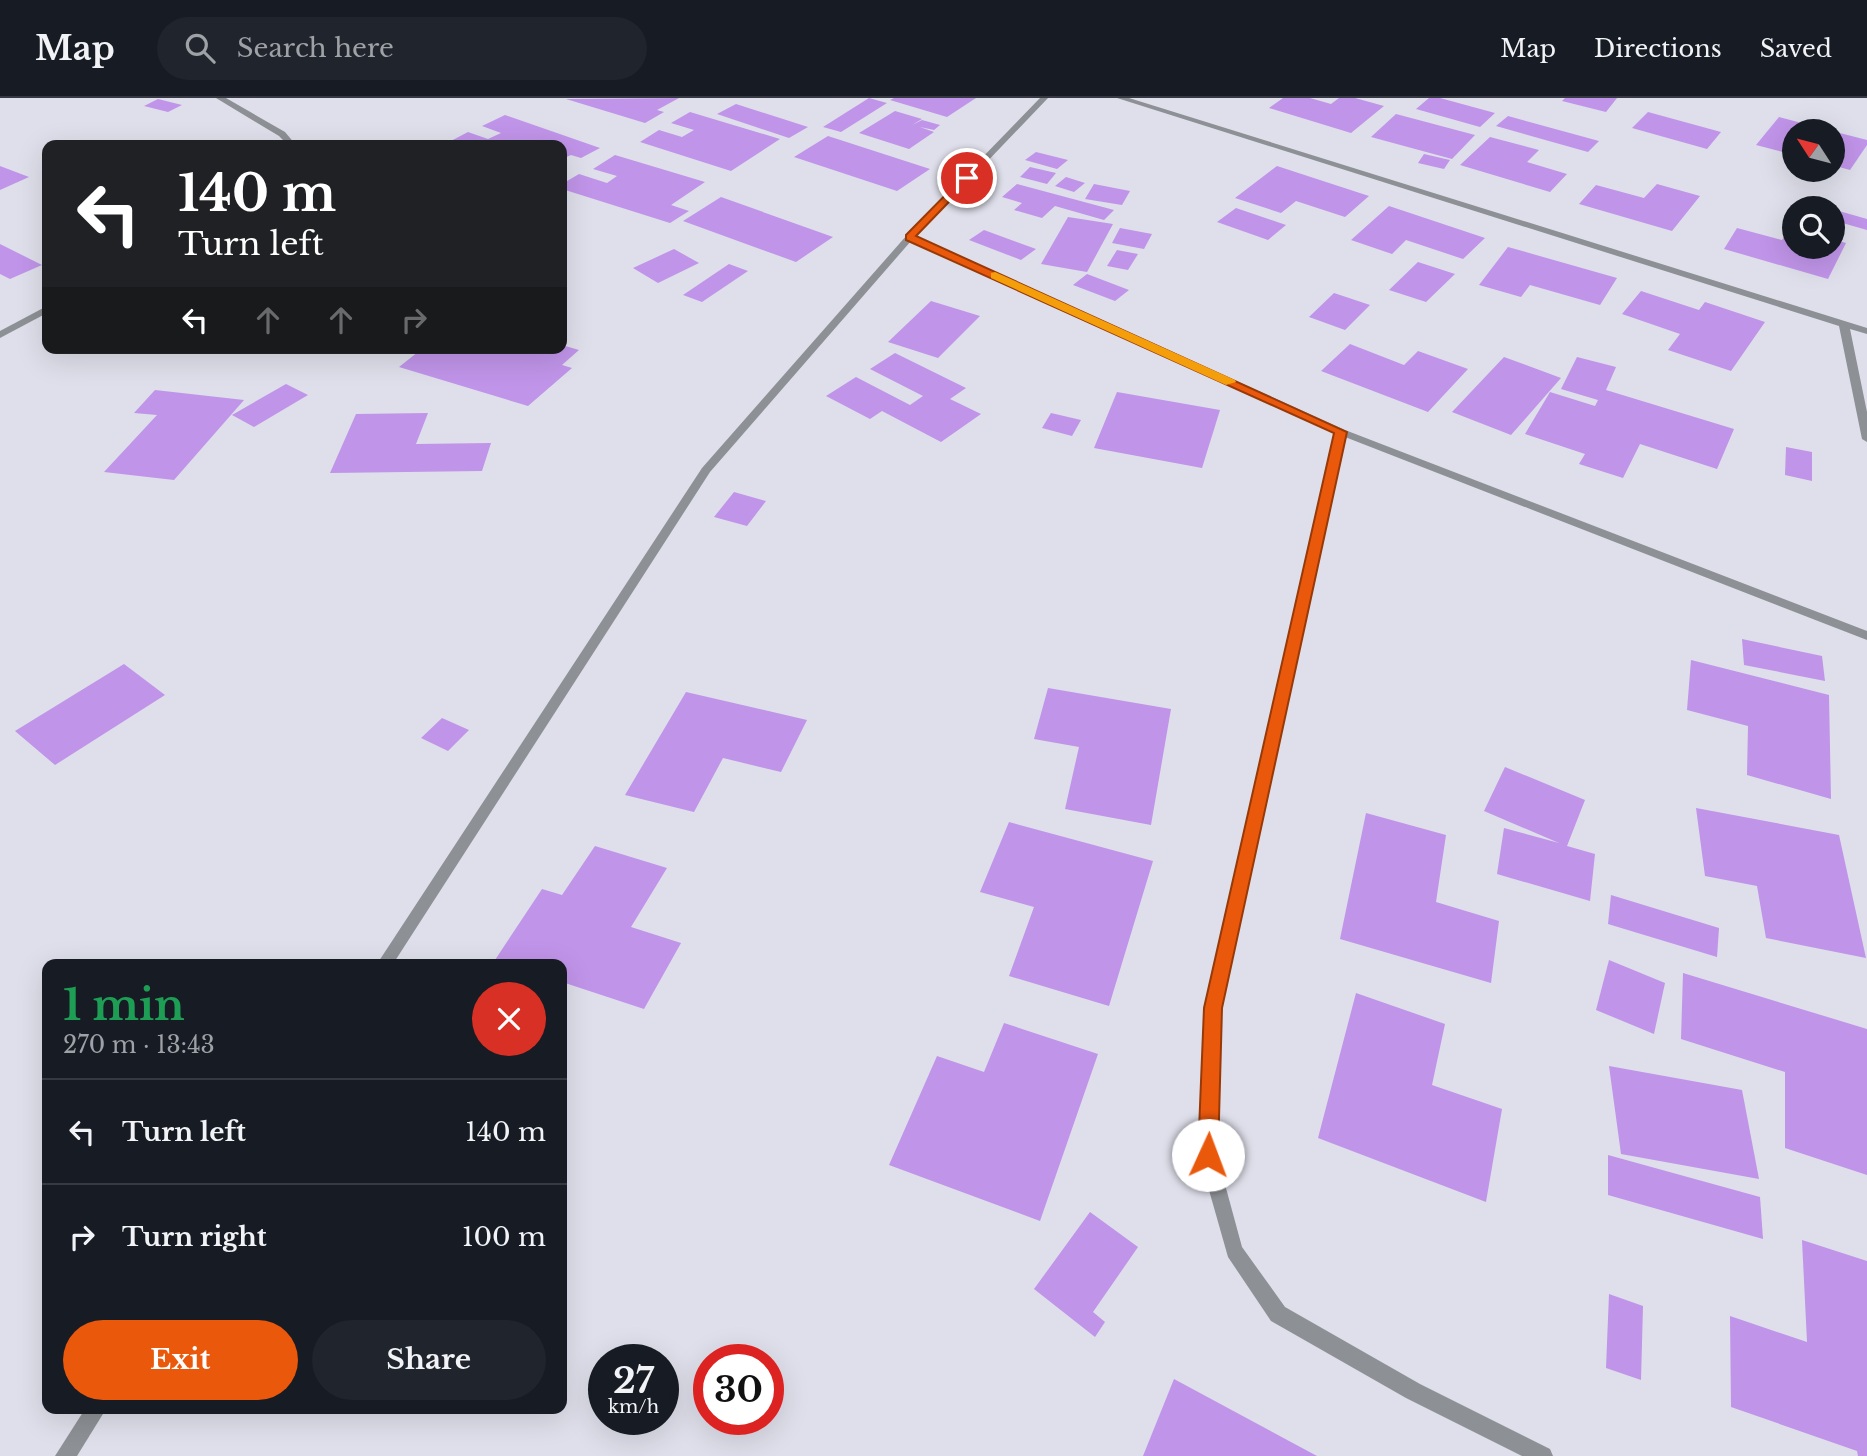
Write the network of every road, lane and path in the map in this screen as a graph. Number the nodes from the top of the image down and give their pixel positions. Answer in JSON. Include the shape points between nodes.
{"nodes":[{"id":1,"x":220,"y":98,"type":"edge"},
{"id":2,"x":1044,"y":98,"type":"edge"},
{"id":3,"x":1121,"y":98,"type":"edge"},
{"id":4,"x":287,"y":140,"type":"edge"},
{"id":5,"x":910,"y":237,"type":"junction"},
{"id":6,"x":42,"y":312,"type":"edge"},
{"id":7,"x":1844,"y":324,"type":"junction"},
{"id":8,"x":1867,"y":331,"type":"edge"},
{"id":9,"x":0,"y":335,"type":"edge"},
{"id":10,"x":1341,"y":432,"type":"junction"},
{"id":11,"x":1867,"y":439,"type":"edge"},
{"id":12,"x":1867,"y":636,"type":"edge"},
{"id":13,"x":388,"y":959,"type":"edge"},
{"id":14,"x":93,"y":1414,"type":"edge"},
{"id":15,"x":65,"y":1456,"type":"edge"},
{"id":16,"x":1543,"y":1456,"type":"edge"}],
"edges":[{"from":1,"to":4,"type":"street"},
{"from":2,"to":5,"type":"street"},
{"from":3,"to":7,"type":"street"},
{"from":5,"to":10,"type":"street"},
{"from":5,"to":13,"type":"street","via":[[706,470]]},
{"from":6,"to":9,"type":"street"},
{"from":7,"to":8,"type":"street"},
{"from":7,"to":11,"type":"street"},
{"from":10,"to":12,"type":"street"},
{"from":10,"to":16,"type":"street","via":[[1213,1008],[1208,1155],[1234,1251],[1278,1314],[1413,1391]]},
{"from":14,"to":15,"type":"street"}]}
